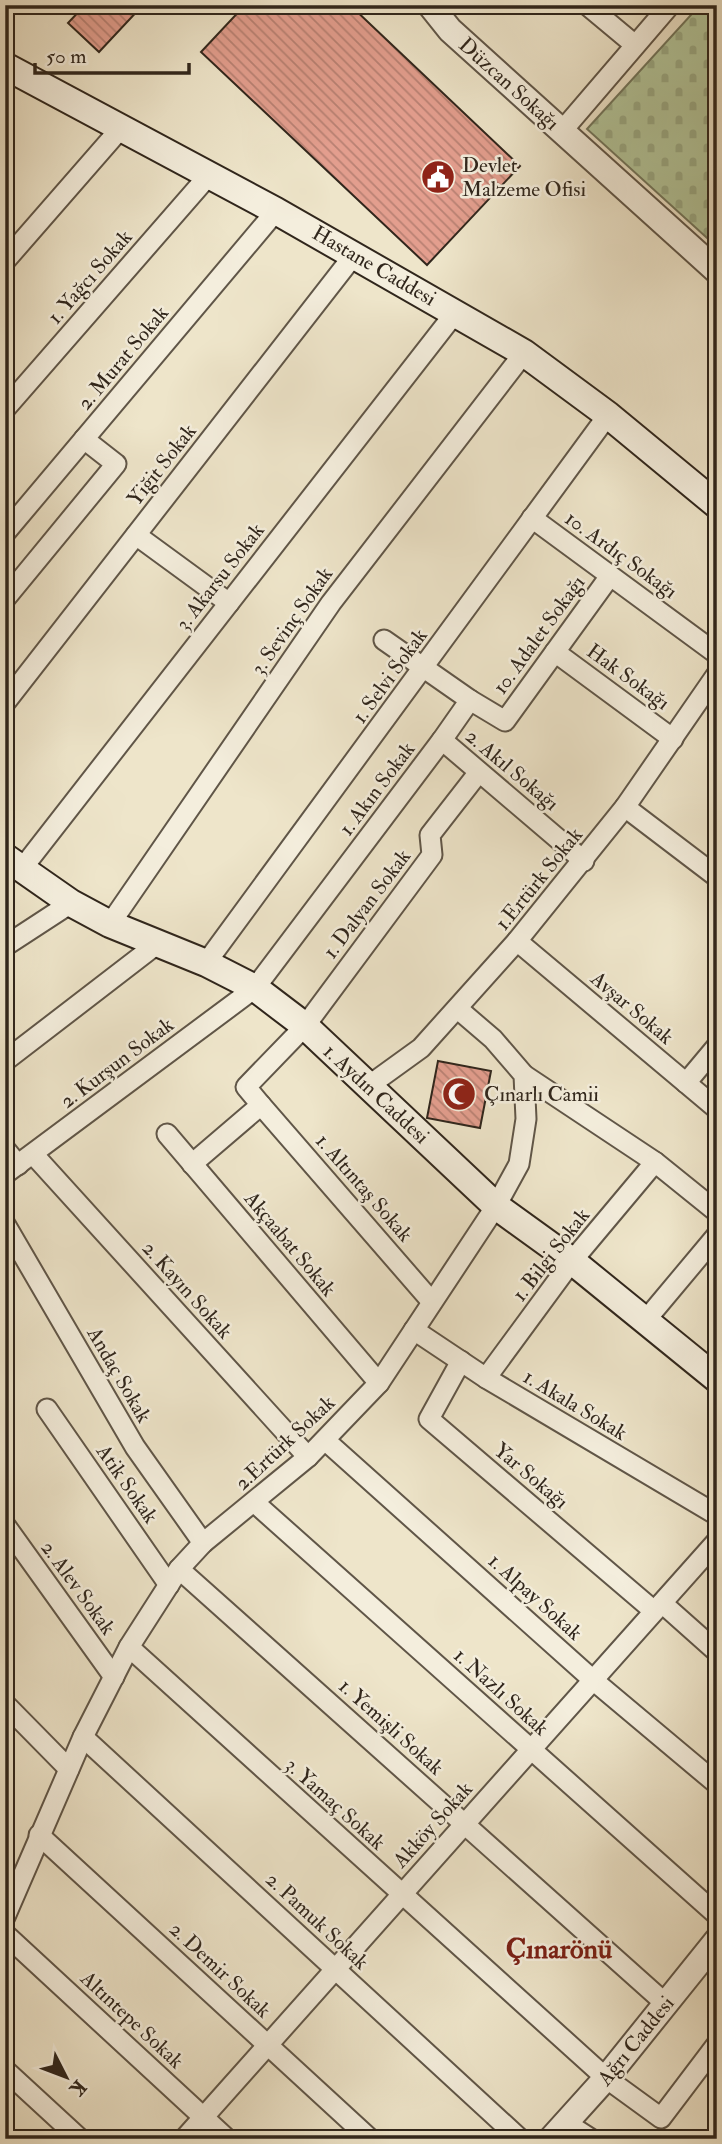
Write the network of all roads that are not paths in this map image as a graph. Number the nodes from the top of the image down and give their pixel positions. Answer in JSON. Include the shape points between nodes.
{"nodes":[{"id":1,"x":430,"y":5,"type":"edge"},
{"id":2,"x":587,"y":5,"type":"edge"},
{"id":3,"x":670,"y":5,"type":"edge"},
{"id":4,"x":635,"y":45,"type":"junction"},
{"id":5,"x":5,"y":66,"type":"edge"},
{"id":6,"x":121,"y":128,"type":"junction"},
{"id":7,"x":562,"y":131,"type":"junction"},
{"id":8,"x":209,"y":175,"type":"junction"},
{"id":9,"x":276,"y":211,"type":"junction"},
{"id":10,"x":354,"y":255,"type":"junction"},
{"id":11,"x":5,"y":261,"type":"edge"},
{"id":12,"x":717,"y":271,"type":"edge"},
{"id":13,"x":455,"y":313,"type":"junction"},
{"id":14,"x":524,"y":353,"type":"junction"},
{"id":15,"x":5,"y":410,"type":"edge"},
{"id":16,"x":608,"y":415,"type":"junction"},
{"id":17,"x":85,"y":439,"type":"junction"},
{"id":18,"x":717,"y":505,"type":"edge"},
{"id":19,"x":532,"y":518,"type":"junction"},
{"id":20,"x":5,"y":533,"type":"edge"},
{"id":21,"x":136,"y":535,"type":"junction"},
{"id":22,"x":610,"y":576,"type":"junction"},
{"id":23,"x":5,"y":599,"type":"edge"},
{"id":24,"x":229,"y":603,"type":"junction"},
{"id":25,"x":384,"y":639,"type":"dead end"},
{"id":26,"x":555,"y":652,"type":"junction"},
{"id":27,"x":717,"y":654,"type":"edge"},
{"id":28,"x":424,"y":668,"type":"junction"},
{"id":29,"x":717,"y":674,"type":"edge"},
{"id":30,"x":470,"y":701,"type":"junction"},
{"id":31,"x":5,"y":703,"type":"edge"},
{"id":32,"x":673,"y":739,"type":"junction"},
{"id":33,"x":442,"y":740,"type":"junction"},
{"id":34,"x":480,"y":772,"type":"junction"},
{"id":35,"x":625,"y":807,"type":"junction"},
{"id":36,"x":584,"y":861,"type":"junction"},
{"id":37,"x":13,"y":864,"type":"edge"},
{"id":38,"x":717,"y":877,"type":"edge"},
{"id":39,"x":71,"y":903,"type":"junction"},
{"id":40,"x":110,"y":924,"type":"junction"},
{"id":41,"x":517,"y":942,"type":"junction"},
{"id":42,"x":157,"y":944,"type":"junction"},
{"id":43,"x":5,"y":946,"type":"edge"},
{"id":44,"x":206,"y":963,"type":"junction"},
{"id":45,"x":255,"y":988,"type":"junction"},
{"id":46,"x":458,"y":1009,"type":"junction"},
{"id":47,"x":305,"y":1026,"type":"junction"},
{"id":48,"x":717,"y":1046,"type":"edge"},
{"id":49,"x":5,"y":1061,"type":"edge"},
{"id":50,"x":524,"y":1075,"type":"junction"},
{"id":51,"x":686,"y":1083,"type":"junction"},
{"id":52,"x":367,"y":1087,"type":"junction"},
{"id":53,"x":261,"y":1105,"type":"junction"},
{"id":54,"x":717,"y":1109,"type":"edge"},
{"id":55,"x":167,"y":1134,"type":"dead end"},
{"id":56,"x":5,"y":1149,"type":"edge"},
{"id":57,"x":655,"y":1162,"type":"junction"},
{"id":58,"x":19,"y":1164,"type":"edge"},
{"id":59,"x":192,"y":1164,"type":"junction"},
{"id":60,"x":496,"y":1206,"type":"junction"},
{"id":61,"x":717,"y":1212,"type":"edge"},
{"id":62,"x":5,"y":1224,"type":"edge"},
{"id":63,"x":717,"y":1235,"type":"edge"},
{"id":64,"x":572,"y":1261,"type":"junction"},
{"id":65,"x":432,"y":1301,"type":"junction"},
{"id":66,"x":645,"y":1321,"type":"junction"},
{"id":67,"x":414,"y":1330,"type":"junction"},
{"id":68,"x":461,"y":1361,"type":"junction"},
{"id":69,"x":486,"y":1378,"type":"junction"},
{"id":70,"x":717,"y":1379,"type":"edge"},
{"id":71,"x":379,"y":1384,"type":"junction"},
{"id":72,"x":47,"y":1409,"type":"dead end"},
{"id":73,"x":326,"y":1441,"type":"junction"},
{"id":74,"x":308,"y":1457,"type":"junction"},
{"id":75,"x":255,"y":1503,"type":"junction"},
{"id":76,"x":717,"y":1515,"type":"edge"},
{"id":77,"x":5,"y":1525,"type":"edge"},
{"id":78,"x":717,"y":1541,"type":"edge"},
{"id":79,"x":203,"y":1543,"type":"junction"},
{"id":80,"x":174,"y":1577,"type":"junction"},
{"id":81,"x":658,"y":1607,"type":"junction"},
{"id":82,"x":129,"y":1647,"type":"junction"},
{"id":83,"x":717,"y":1652,"type":"edge"},
{"id":84,"x":114,"y":1677,"type":"junction"},
{"id":85,"x":593,"y":1679,"type":"junction"},
{"id":86,"x":5,"y":1704,"type":"edge"},
{"id":87,"x":83,"y":1737,"type":"junction"},
{"id":88,"x":531,"y":1749,"type":"junction"},
{"id":89,"x":69,"y":1769,"type":"junction"},
{"id":90,"x":717,"y":1784,"type":"edge"},
{"id":91,"x":465,"y":1824,"type":"junction"},
{"id":92,"x":39,"y":1835,"type":"junction"},
{"id":93,"x":401,"y":1895,"type":"junction"},
{"id":94,"x":717,"y":1915,"type":"edge"},
{"id":95,"x":5,"y":1917,"type":"edge"},
{"id":96,"x":5,"y":1934,"type":"edge"},
{"id":97,"x":717,"y":1940,"type":"edge"},
{"id":98,"x":335,"y":1969,"type":"junction"},
{"id":99,"x":666,"y":2004,"type":"junction"},
{"id":100,"x":717,"y":2044,"type":"edge"},
{"id":101,"x":268,"y":2045,"type":"junction"},
{"id":102,"x":5,"y":2070,"type":"edge"},
{"id":103,"x":606,"y":2078,"type":"junction"},
{"id":104,"x":203,"y":2117,"type":"junction"},
{"id":105,"x":559,"y":2131,"type":"edge"},
{"id":106,"x":80,"y":2139,"type":"edge"},
{"id":107,"x":184,"y":2139,"type":"edge"},
{"id":108,"x":227,"y":2139,"type":"edge"},
{"id":109,"x":370,"y":2139,"type":"edge"},
{"id":110,"x":520,"y":2139,"type":"edge"},
{"id":111,"x":591,"y":2139,"type":"edge"}],
"edges":[{"from":1,"to":7,"type":"street","name":"Düzcan Sokağı","via":[[450,30]]},
{"from":2,"to":4,"type":"street"},
{"from":3,"to":4,"type":"street"},
{"from":4,"to":7,"type":"street"},
{"from":5,"to":6,"type":"main road","name":"Hastane Caddesi"},
{"from":6,"to":8,"type":"main road","name":"Hastane Caddesi"},
{"from":6,"to":11,"type":"street"},
{"from":7,"to":12,"type":"street","name":"Düzcan Sokağı"},
{"from":8,"to":9,"type":"main road","name":"Hastane Caddesi"},
{"from":8,"to":15,"type":"street","name":"1. Yağcı Sokak"},
{"from":9,"to":10,"type":"main road","name":"Hastane Caddesi"},
{"from":9,"to":17,"type":"street","name":"2. Murat Sokak"},
{"from":10,"to":13,"type":"main road","name":"Hastane Caddesi"},
{"from":10,"to":21,"type":"street","name":"Yiğit Sokak"},
{"from":13,"to":14,"type":"main road","name":"Hastane Caddesi"},
{"from":13,"to":24,"type":"street","name":"3. Akarsu Sokak"},
{"from":14,"to":16,"type":"main road","name":"Hastane Caddesi"},
{"from":14,"to":40,"type":"street","name":"3. Sevinç Sokak","via":[[331,603]]},
{"from":16,"to":18,"type":"main road","name":"Hastane Caddesi"},
{"from":16,"to":19,"type":"street","name":"1. Selvi Sokak"},
{"from":17,"to":20,"type":"street","name":"2. Murat Sokak"},
{"from":17,"to":23,"type":"street","via":[[116,464]]},
{"from":19,"to":22,"type":"street","name":"10. Ardıç Sokağı"},
{"from":19,"to":28,"type":"street","name":"1. Selvi Sokak"},
{"from":21,"to":24,"type":"street"},
{"from":21,"to":31,"type":"street","name":"Yiğit Sokak"},
{"from":22,"to":26,"type":"street","name":"10. Adalet Sokağı"},
{"from":22,"to":27,"type":"street","name":"10. Ardıç Sokağı"},
{"from":24,"to":37,"type":"street","name":"3. Akarsu Sokak"},
{"from":25,"to":28,"type":"street"},
{"from":26,"to":30,"type":"street","name":"10. Adalet Sokağı","via":[[505,721]]},
{"from":26,"to":32,"type":"street","name":"Hak Sokağı"},
{"from":28,"to":30,"type":"street"},
{"from":28,"to":44,"type":"street","name":"1. Selvi Sokak"},
{"from":29,"to":32,"type":"street","name":"1.Ertürk Sokak"},
{"from":30,"to":33,"type":"street","name":"1. Akın Sokak"},
{"from":32,"to":35,"type":"street","name":"1.Ertürk Sokak"},
{"from":33,"to":34,"type":"street","name":"2. Akıl Sokağı"},
{"from":33,"to":45,"type":"street","name":"1. Akın Sokak"},
{"from":34,"to":36,"type":"street","name":"2. Akıl Sokağı"},
{"from":34,"to":47,"type":"street","name":"1. Dalyan Sokak","via":[[430,835],[432,855]]},
{"from":35,"to":36,"type":"street","name":"1.Ertürk Sokak"},
{"from":35,"to":38,"type":"street"},
{"from":36,"to":41,"type":"street","name":"1.Ertürk Sokak"},
{"from":37,"to":39,"type":"main road","name":"1. Aydın Caddesi"},
{"from":39,"to":40,"type":"main road","name":"1. Aydın Caddesi"},
{"from":39,"to":43,"type":"street"},
{"from":40,"to":42,"type":"main road","name":"1. Aydın Caddesi"},
{"from":41,"to":46,"type":"street","name":"1.Ertürk Sokak"},
{"from":41,"to":51,"type":"street","name":"Avşar Sokak"},
{"from":42,"to":44,"type":"main road","name":"1. Aydın Caddesi"},
{"from":42,"to":49,"type":"street"},
{"from":44,"to":45,"type":"main road","name":"1. Aydın Caddesi"},
{"from":45,"to":47,"type":"main road","name":"1. Aydın Caddesi"},
{"from":45,"to":58,"type":"street","name":"2. Kurşun Sokak"},
{"from":46,"to":50,"type":"street","via":[[494,1039]]},
{"from":46,"to":52,"type":"street","name":"1.Ertürk Sokak","via":[[421,1048]]},
{"from":47,"to":52,"type":"main road","name":"1. Aydın Caddesi"},
{"from":47,"to":53,"type":"street","name":"1. Dalyan Sokak","via":[[246,1087]]},
{"from":48,"to":51,"type":"street"},
{"from":50,"to":57,"type":"street"},
{"from":50,"to":60,"type":"street","name":"2.Ertürk Sokak","via":[[526,1119],[519,1164]]},
{"from":51,"to":54,"type":"street","name":"Avşar Sokak"},
{"from":52,"to":60,"type":"main road","name":"1. Aydın Caddesi"},
{"from":53,"to":59,"type":"street"},
{"from":53,"to":65,"type":"street","name":"1. Altıntaş Sokak"},
{"from":55,"to":59,"type":"street","name":"Akçaabat Sokak"},
{"from":56,"to":58,"type":"street","name":"2. Kayın Sokak"},
{"from":57,"to":61,"type":"street"},
{"from":57,"to":64,"type":"street","name":"1. Bilgi Sokak"},
{"from":58,"to":74,"type":"street","name":"2. Kayın Sokak"},
{"from":59,"to":71,"type":"street","name":"Akçaabat Sokak"},
{"from":60,"to":64,"type":"main road","name":"1. Aydın Caddesi"},
{"from":60,"to":65,"type":"street","name":"2.Ertürk Sokak"},
{"from":62,"to":79,"type":"street","name":"Andaç Sokak","via":[[135,1447]]},
{"from":63,"to":66,"type":"street"},
{"from":64,"to":66,"type":"main road","name":"1. Aydın Caddesi"},
{"from":64,"to":69,"type":"street","name":"1. Bilgi Sokak"},
{"from":65,"to":67,"type":"street","name":"2.Ertürk Sokak"},
{"from":66,"to":70,"type":"main road","name":"1. Aydın Caddesi"},
{"from":67,"to":68,"type":"street","name":"1. Akala Sokak"},
{"from":67,"to":71,"type":"street","name":"2.Ertürk Sokak"},
{"from":68,"to":69,"type":"street","name":"1. Akala Sokak"},
{"from":68,"to":81,"type":"street","name":"Yar Sokağı","via":[[429,1419]]},
{"from":69,"to":76,"type":"street","name":"1. Akala Sokak"},
{"from":71,"to":73,"type":"street","name":"2.Ertürk Sokak"},
{"from":72,"to":80,"type":"street","name":"Atik Sokak"},
{"from":73,"to":74,"type":"street","name":"2.Ertürk Sokak"},
{"from":73,"to":85,"type":"street","name":"1. Alpay Sokak"},
{"from":74,"to":75,"type":"street","name":"2.Ertürk Sokak"},
{"from":75,"to":79,"type":"street","name":"2.Ertürk Sokak"},
{"from":75,"to":88,"type":"street","name":"1. Nazlı Sokak"},
{"from":77,"to":84,"type":"street","name":"2. Alev Sokak"},
{"from":78,"to":81,"type":"street","name":"Akköy Sokak"},
{"from":79,"to":80,"type":"street","name":"2.Ertürk Sokak"},
{"from":80,"to":82,"type":"street","name":"2.Ertürk Sokak"},
{"from":80,"to":91,"type":"street","name":"1. Yemişli Sokak"},
{"from":81,"to":83,"type":"street"},
{"from":81,"to":85,"type":"street","name":"Akköy Sokak"},
{"from":82,"to":84,"type":"street","name":"2.Ertürk Sokak"},
{"from":82,"to":93,"type":"street","name":"3. Yamaç Sokak"},
{"from":84,"to":87,"type":"street","name":"2.Ertürk Sokak"},
{"from":85,"to":88,"type":"street","name":"Akköy Sokak"},
{"from":85,"to":90,"type":"street","name":"1. Alpay Sokak"},
{"from":86,"to":89,"type":"street"},
{"from":87,"to":89,"type":"street","name":"2.Ertürk Sokak"},
{"from":87,"to":98,"type":"street","name":"2. Pamuk Sokak"},
{"from":88,"to":91,"type":"street","name":"Akköy Sokak"},
{"from":88,"to":94,"type":"street","name":"1. Nazlı Sokak"},
{"from":89,"to":92,"type":"street","name":"2.Ertürk Sokak"},
{"from":91,"to":93,"type":"street","name":"Akköy Sokak"},
{"from":91,"to":99,"type":"street","name":"1. Yemişli Sokak"},
{"from":92,"to":95,"type":"street","name":"2.Ertürk Sokak"},
{"from":92,"to":101,"type":"street","name":"2. Demir Sokak"},
{"from":93,"to":98,"type":"street","name":"Akköy Sokak"},
{"from":93,"to":103,"type":"street","name":"3. Yamaç Sokak"},
{"from":96,"to":104,"type":"street","name":"Altıntepe Sokak"},
{"from":97,"to":99,"type":"street","name":"Ağrı Caddesi"},
{"from":98,"to":101,"type":"street","name":"Akköy Sokak"},
{"from":98,"to":110,"type":"street","name":"2. Pamuk Sokak"},
{"from":99,"to":103,"type":"street","name":"Ağrı Caddesi"},
{"from":100,"to":103,"type":"street","name":"3. Yamaç Sokak","via":[[661,2118]]},
{"from":101,"to":104,"type":"street","name":"Akköy Sokak"},
{"from":101,"to":109,"type":"street","name":"2. Demir Sokak"},
{"from":102,"to":106,"type":"street"},
{"from":103,"to":105,"type":"street","name":"Ağrı Caddesi"},
{"from":104,"to":107,"type":"street","name":"Akköy Sokak"},
{"from":104,"to":108,"type":"street","name":"Altıntepe Sokak"},
{"from":105,"to":111,"type":"street"}]}
